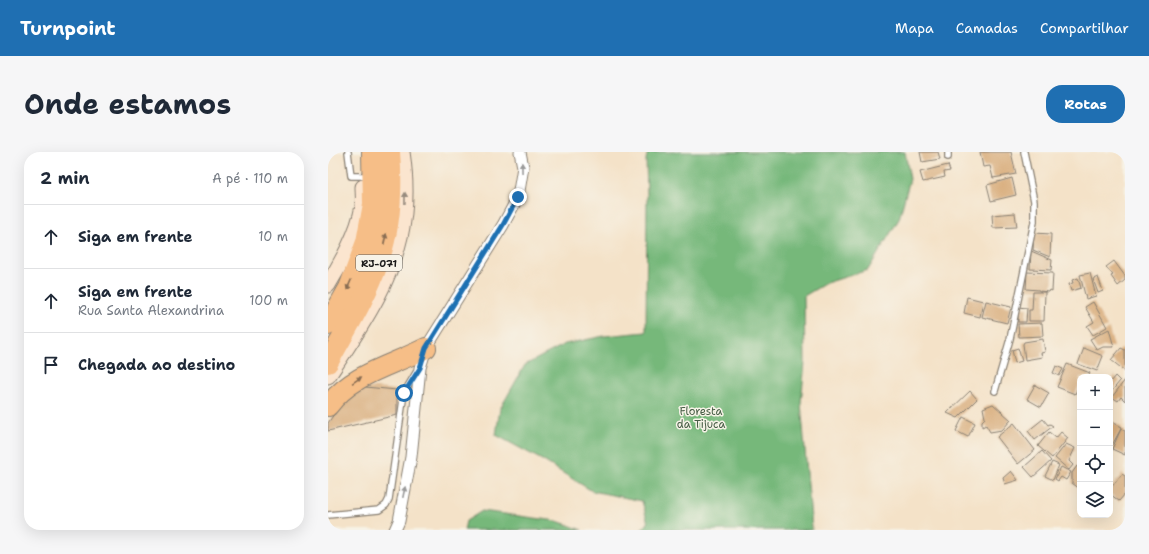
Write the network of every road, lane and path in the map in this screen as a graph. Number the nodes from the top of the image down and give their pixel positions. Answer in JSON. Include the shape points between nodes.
{"nodes":[{"id":1,"x":348,"y":152,"type":"edge"},
{"id":2,"x":363,"y":152,"type":"edge"},
{"id":3,"x":372,"y":152,"type":"edge"},
{"id":4,"x":390,"y":152,"type":"edge"},
{"id":5,"x":402,"y":152,"type":"edge"},
{"id":6,"x":520,"y":152,"type":"edge"},
{"id":7,"x":1024,"y":152,"type":"edge"},
{"id":8,"x":364,"y":176,"type":"junction"},
{"id":9,"x":328,"y":285,"type":"edge"},
{"id":10,"x":328,"y":325,"type":"edge"},
{"id":11,"x":426,"y":348,"type":"junction"},
{"id":12,"x":328,"y":363,"type":"edge"},
{"id":13,"x":420,"y":368,"type":"junction"},
{"id":14,"x":328,"y":376,"type":"edge"},
{"id":15,"x":996,"y":391,"type":"dead end"},
{"id":16,"x":328,"y":406,"type":"edge"},
{"id":17,"x":328,"y":515,"type":"edge"},
{"id":18,"x":395,"y":530,"type":"edge"}],
"edges":[{"from":1,"to":8,"type":"lane","via":[[351,176]]},
{"from":2,"to":8,"type":"main road"},
{"from":3,"to":10,"type":"highway","number":"RJ-071","one_way":true,"via":[[373,204],[366,242],[349,288]]},
{"from":12,"to":4,"type":"highway","number":"RJ-071","one_way":true,"via":[[380,261],[389,219],[392,175]]},
{"from":14,"to":5,"type":"main road","one_way":true,"via":[[381,289],[394,260],[404,214],[405,177]]},
{"from":11,"to":6,"type":"street","one_way":true,"via":[[518,197],[523,167]]},
{"from":7,"to":15,"type":"lane","via":[[1034,201],[1034,222],[1010,339]]},
{"from":8,"to":9,"type":"main road","via":[[363,205],[359,220]]},
{"from":11,"to":13,"type":"street"},
{"from":16,"to":11,"type":"highway","one_way":true,"via":[[343,389],[364,375]]},
{"from":13,"to":17,"type":"lane","via":[[404,393],[389,499],[386,505],[379,510]]},
{"from":18,"to":13,"type":"street","one_way":true,"via":[[411,457]]}]}
